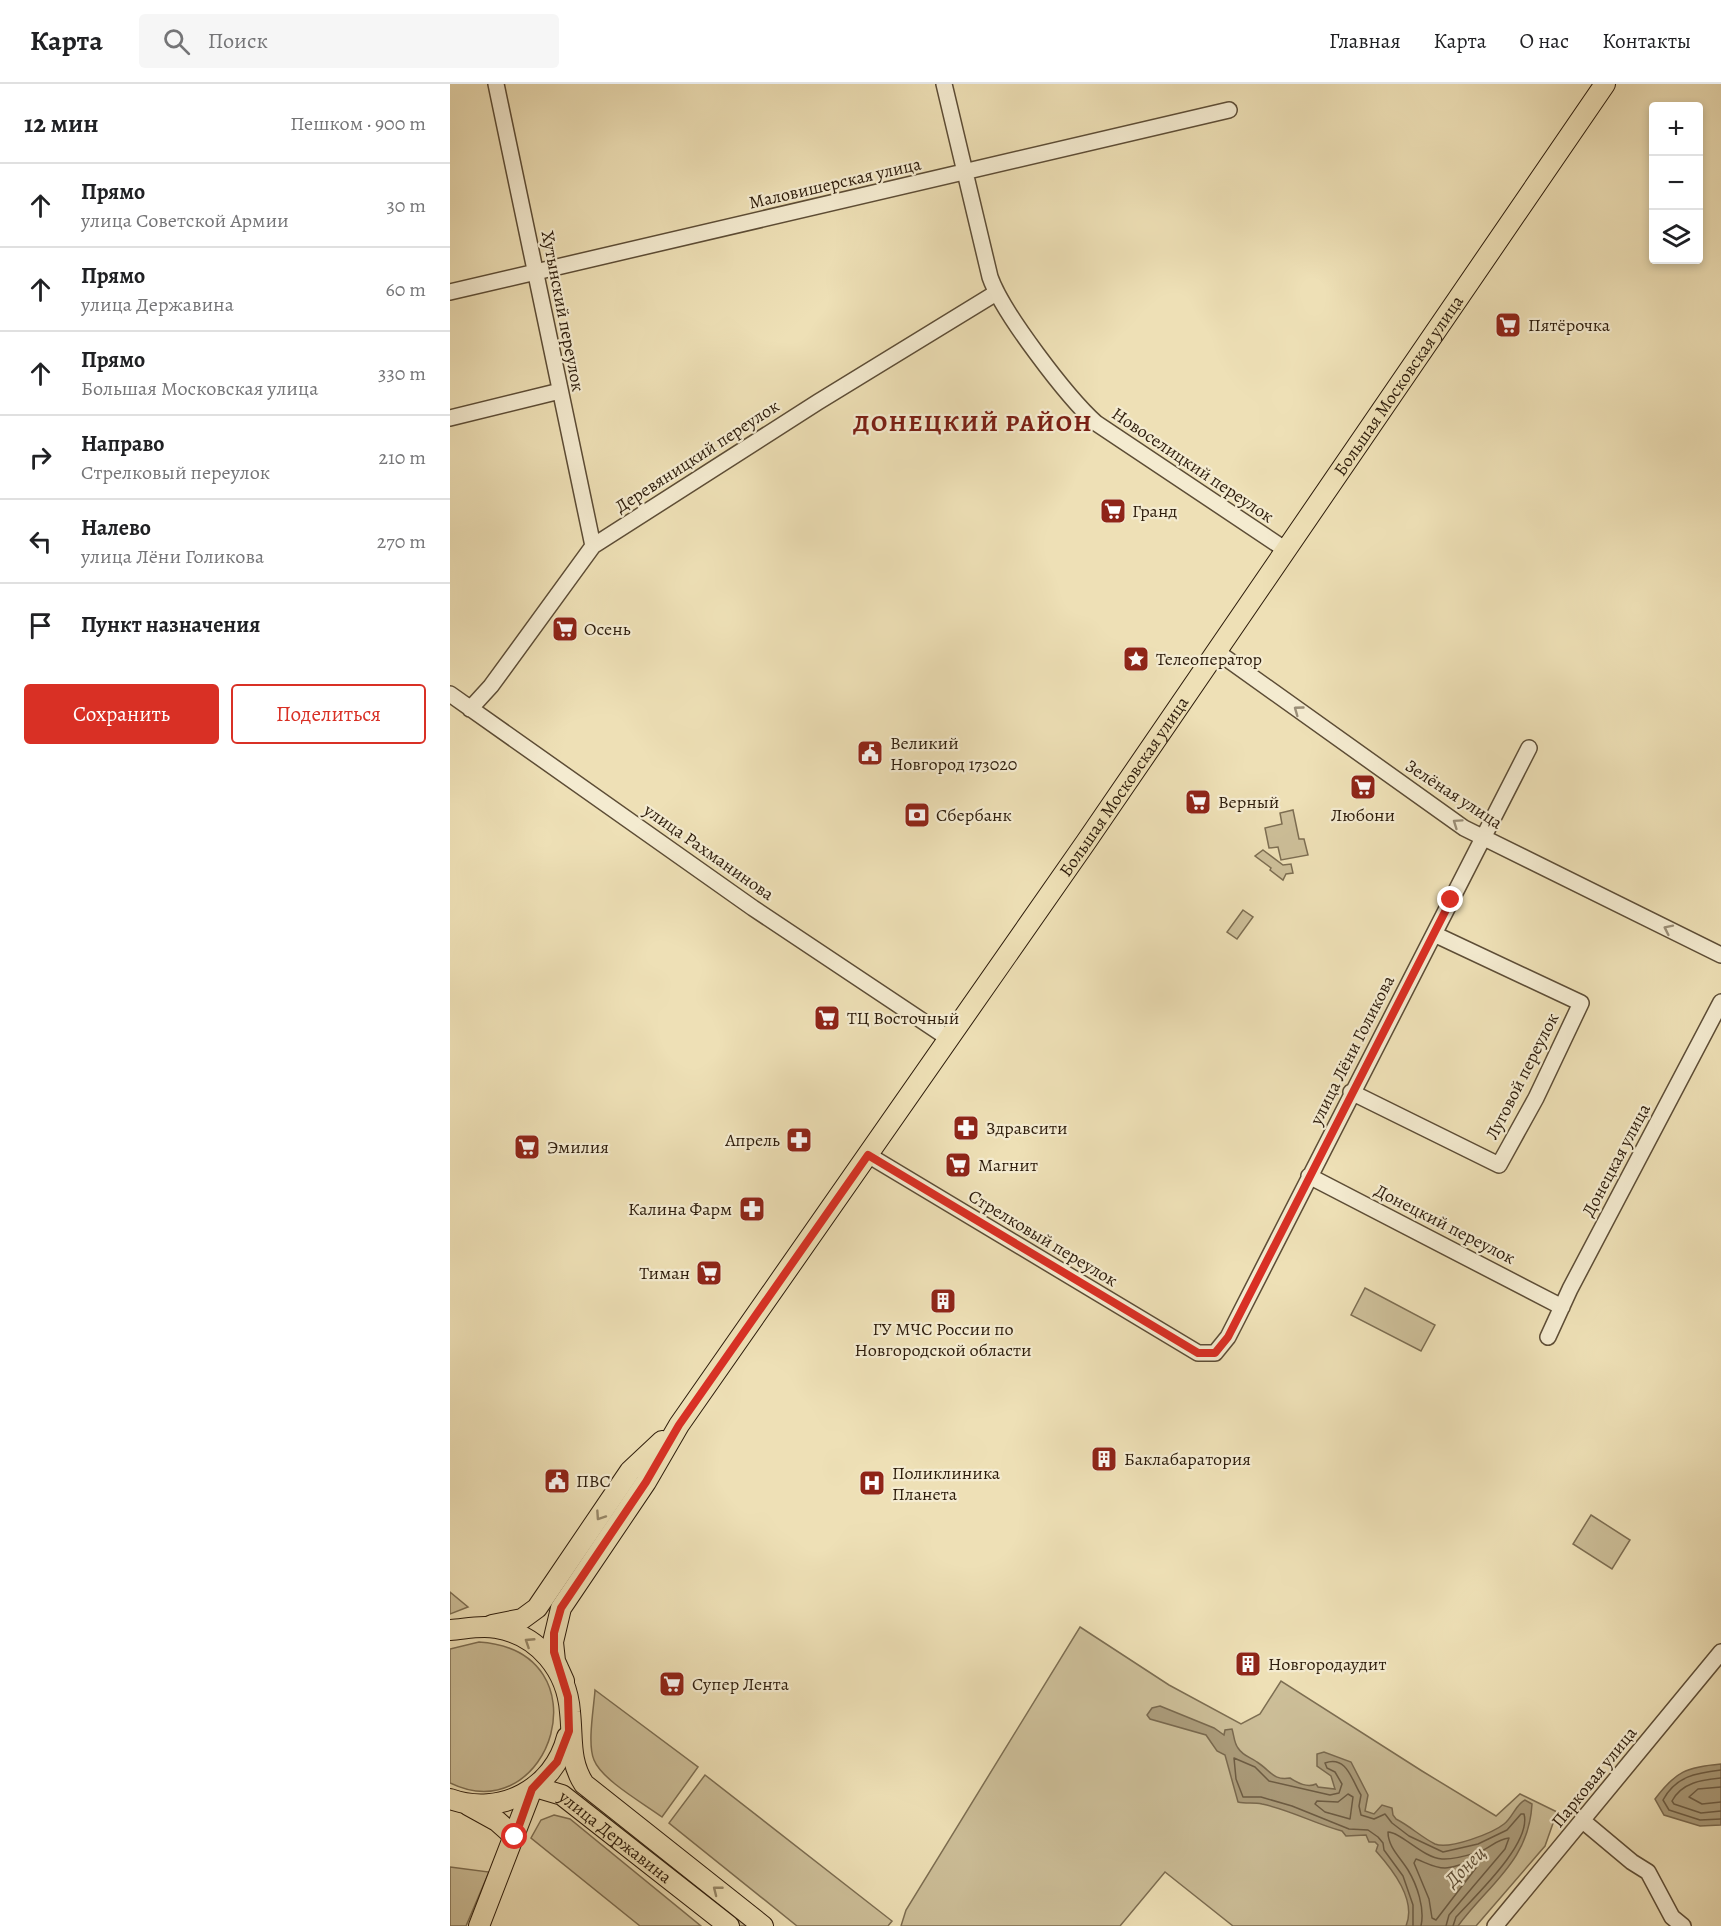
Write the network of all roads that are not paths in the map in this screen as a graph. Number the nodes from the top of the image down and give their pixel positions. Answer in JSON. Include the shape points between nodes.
{"nodes":[{"id":1,"x":496,"y":84,"type":"edge"},
{"id":2,"x":944,"y":84,"type":"edge"},
{"id":3,"x":1605,"y":84,"type":"edge"},
{"id":4,"x":1229,"y":110,"type":"dead end"},
{"id":5,"x":964,"y":173,"type":"junction"},
{"id":6,"x":536,"y":272,"type":"junction"},
{"id":7,"x":450,"y":292,"type":"edge"},
{"id":8,"x":996,"y":293,"type":"junction"},
{"id":9,"x":560,"y":392,"type":"junction"},
{"id":10,"x":450,"y":418,"type":"edge"},
{"id":11,"x":593,"y":546,"type":"junction"},
{"id":12,"x":1286,"y":550,"type":"junction"},
{"id":13,"x":1216,"y":651,"type":"junction"},
{"id":14,"x":450,"y":694,"type":"edge"},
{"id":15,"x":470,"y":709,"type":"junction"},
{"id":16,"x":1529,"y":748,"type":"dead end"},
{"id":17,"x":1483,"y":839,"type":"junction"},
{"id":18,"x":1434,"y":934,"type":"junction"},
{"id":19,"x":1721,"y":955,"type":"edge"},
{"id":20,"x":1721,"y":1002,"type":"edge"},
{"id":21,"x":948,"y":1038,"type":"junction"},
{"id":22,"x":1351,"y":1092,"type":"junction"},
{"id":23,"x":868,"y":1155,"type":"junction"},
{"id":24,"x":1309,"y":1176,"type":"junction"},
{"id":25,"x":1562,"y":1307,"type":"junction"},
{"id":26,"x":1548,"y":1337,"type":"dead end"},
{"id":27,"x":1198,"y":1353,"type":"joint"},
{"id":28,"x":679,"y":1425,"type":"junction"},
{"id":29,"x":460,"y":1630,"type":"edge"},
{"id":30,"x":1721,"y":1652,"type":"edge"},
{"id":31,"x":564,"y":1682,"type":"junction"},
{"id":32,"x":570,"y":1714,"type":"junction"},
{"id":33,"x":533,"y":1788,"type":"junction"},
{"id":34,"x":455,"y":1803,"type":"edge"},
{"id":35,"x":1583,"y":1821,"type":"junction"},
{"id":36,"x":515,"y":1837,"type":"junction"},
{"id":37,"x":479,"y":1926,"type":"edge"},
{"id":38,"x":729,"y":1926,"type":"edge"},
{"id":39,"x":763,"y":1926,"type":"edge"},
{"id":40,"x":1495,"y":1926,"type":"edge"},
{"id":41,"x":1683,"y":1926,"type":"edge"}],
"edges":[{"from":1,"to":6,"type":"street","name":"Хутынский переулок"},
{"from":2,"to":5,"type":"street"},
{"from":3,"to":12,"type":"main road","name":"Большая Московская улица"},
{"from":4,"to":5,"type":"street","name":"Маловишерская улица"},
{"from":5,"to":6,"type":"street","name":"Маловишерская улица"},
{"from":5,"to":8,"type":"street"},
{"from":6,"to":7,"type":"street","name":"Маловишерская улица"},
{"from":6,"to":9,"type":"street","name":"Хутынский переулок"},
{"from":8,"to":11,"type":"street","name":"Деревяницкий переулок"},
{"from":8,"to":12,"type":"street","name":"Новоселицкий переулок","via":[[1072,398],[1096,423]]},
{"from":9,"to":10,"type":"street"},
{"from":9,"to":11,"type":"street","name":"Хутынский переулок"},
{"from":11,"to":15,"type":"street","name":"Деревяницкий переулок"},
{"from":12,"to":13,"type":"main road","name":"Большая Московская улица"},
{"from":17,"to":13,"type":"street","name":"Зелёная улица","one_way":true},
{"from":13,"to":21,"type":"main road","name":"Большая Московская улица"},
{"from":14,"to":15,"type":"street","name":"улица Рахманинова"},
{"from":15,"to":21,"type":"street","name":"улица Рахманинова","via":[[753,908]]},
{"from":16,"to":17,"type":"street","name":"улица Лёни Голикова"},
{"from":17,"to":18,"type":"street","name":"улица Лёни Голикова"},
{"from":19,"to":17,"type":"street","name":"Зелёная улица","one_way":true},
{"from":18,"to":22,"type":"street","name":"улица Лёни Голикова"},
{"from":18,"to":22,"type":"street","name":"Луговой переулок","via":[[1581,1003],[1536,1098],[1498,1165]]},
{"from":20,"to":25,"type":"street","name":"Донецкая улица"},
{"from":21,"to":23,"type":"main road","name":"Большая Московская улица"},
{"from":22,"to":24,"type":"street","name":"улица Лёни Голикова"},
{"from":23,"to":27,"type":"street","name":"Стрелковый переулок"},
{"from":23,"to":28,"type":"main road","name":"Большая Московская улица"},
{"from":24,"to":25,"type":"street","name":"Донецкий переулок"},
{"from":24,"to":27,"type":"street","name":"улица Лёни Голикова","via":[[1224,1344],[1215,1353]]},
{"from":25,"to":26,"type":"street","name":"Донецкая улица"},
{"from":28,"to":29,"type":"main road","name":"Большая Московская улица","one_way":true,"via":[[630,1471],[537,1608],[522,1619]]},
{"from":28,"to":31,"type":"main road","name":"Большая Московская улица","via":[[646,1482],[561,1608],[553,1642],[555,1661]]},
{"from":31,"to":29,"type":"main road","name":"улица Державина","one_way":true,"via":[[549,1659],[529,1641],[496,1628]]},
{"from":30,"to":35,"type":"street","name":"Парковая улица"},
{"from":31,"to":32,"type":"main road","name":"улица Державина"},
{"from":32,"to":33,"type":"main road","name":"улица Державина","via":[[561,1755]]},
{"from":39,"to":32,"type":"main road","name":"улица Державина","one_way":true,"via":[[584,1784],[572,1760]]},
{"from":33,"to":34,"type":"main road","name":"улица Державина","via":[[496,1804]]},
{"from":33,"to":36,"type":"main road"},
{"from":33,"to":38,"type":"main road","name":"улица Державина","via":[[561,1794]]},
{"from":34,"to":36,"type":"main road","via":[[497,1821]]},
{"from":35,"to":40,"type":"street","name":"Парковая улица"},
{"from":35,"to":41,"type":"street","via":[[1648,1872],[1672,1917]]},
{"from":36,"to":37,"type":"main road"}]}
